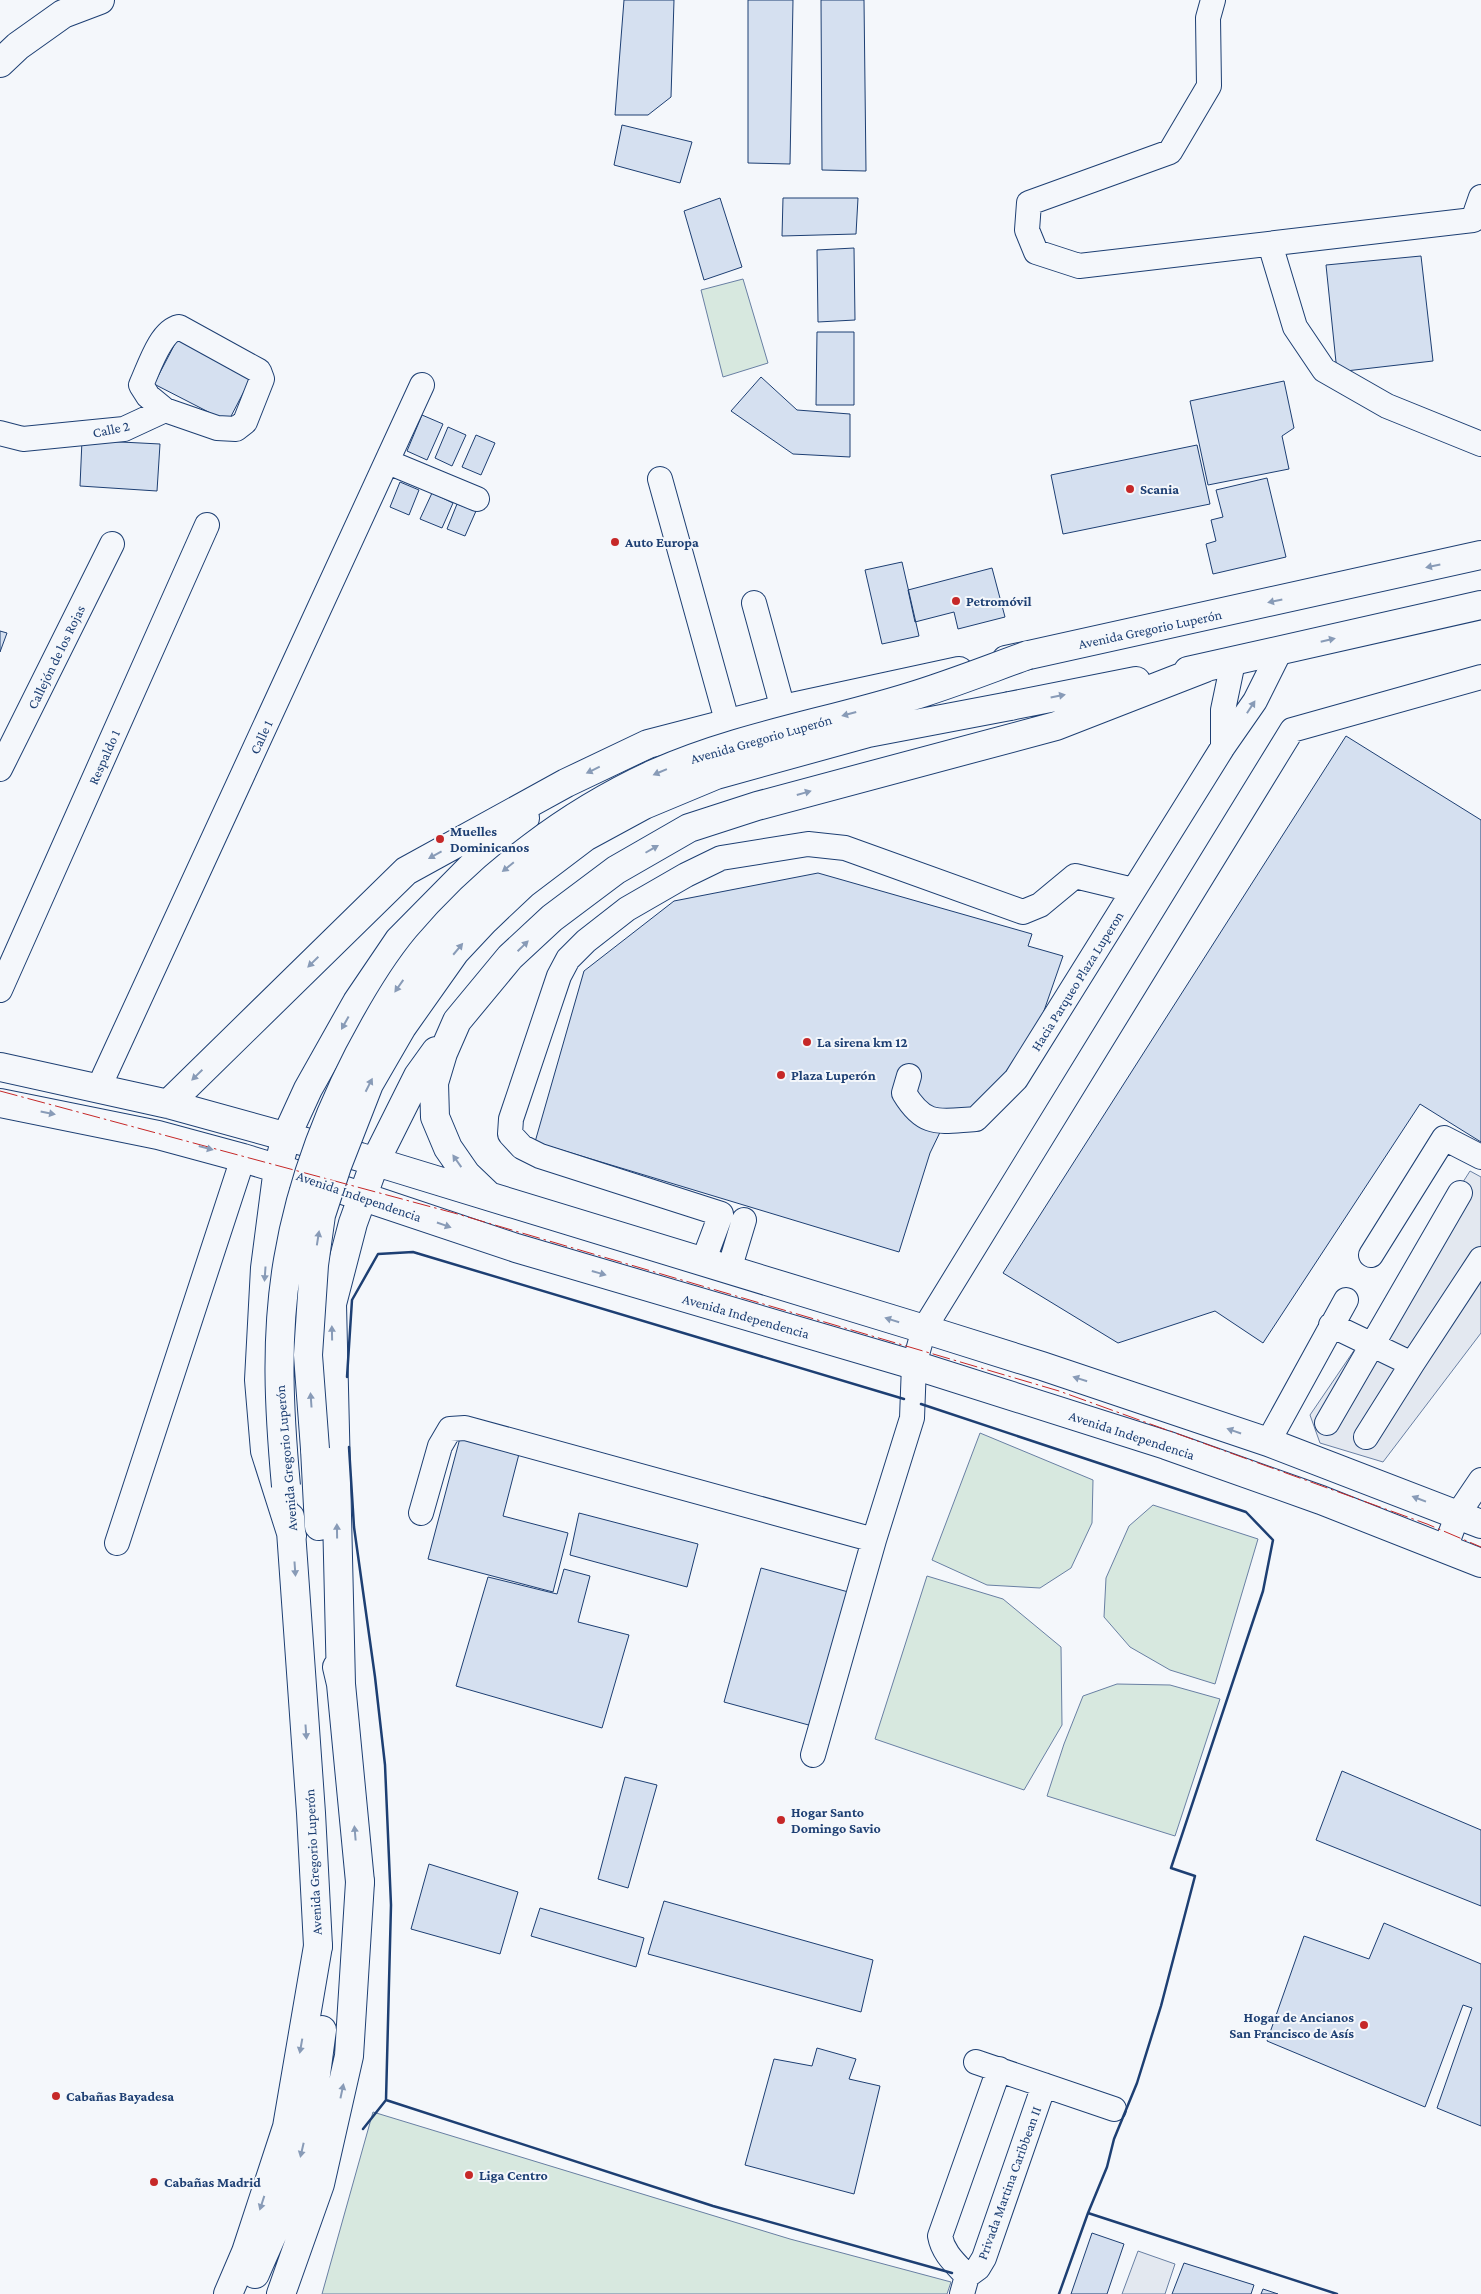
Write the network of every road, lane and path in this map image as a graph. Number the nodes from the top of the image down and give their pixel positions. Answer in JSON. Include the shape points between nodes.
{"nodes":[{"id":1,"x":100,"y":0,"type":"edge"},
{"id":2,"x":1212,"y":0,"type":"edge"},
{"id":3,"x":62,"y":7,"type":"edge"},
{"id":4,"x":0,"y":63,"type":"edge"},
{"id":5,"x":1481,"y":197,"type":"edge"},
{"id":6,"x":1477,"y":219,"type":"edge"},
{"id":7,"x":1270,"y":244,"type":"junction"},
{"id":8,"x":422,"y":385,"type":"dead end"},
{"id":9,"x":165,"y":410,"type":"junction"},
{"id":10,"x":0,"y":433,"type":"edge"},
{"id":11,"x":1481,"y":444,"type":"edge"},
{"id":12,"x":388,"y":462,"type":"junction"},
{"id":13,"x":660,"y":479,"type":"dead end"},
{"id":14,"x":476,"y":499,"type":"dead end"},
{"id":15,"x":207,"y":525,"type":"dead end"},
{"id":16,"x":112,"y":544,"type":"dead end"},
{"id":17,"x":1481,"y":556,"type":"edge"},
{"id":18,"x":754,"y":603,"type":"dead end"},
{"id":19,"x":1481,"y":605,"type":"edge"},
{"id":20,"x":1280,"y":651,"type":"junction"},
{"id":21,"x":1028,"y":656,"type":"junction"},
{"id":22,"x":1233,"y":662,"type":"junction"},
{"id":23,"x":1205,"y":668,"type":"junction"},
{"id":24,"x":1481,"y":677,"type":"edge"},
{"id":25,"x":783,"y":709,"type":"junction"},
{"id":26,"x":728,"y":724,"type":"junction"},
{"id":27,"x":1223,"y":747,"type":"junction"},
{"id":28,"x":0,"y":769,"type":"edge"},
{"id":29,"x":566,"y":783,"type":"junction"},
{"id":30,"x":1133,"y":890,"type":"junction"},
{"id":31,"x":0,"y":990,"type":"edge"},
{"id":32,"x":456,"y":1022,"type":"junction"},
{"id":33,"x":0,"y":1067,"type":"edge"},
{"id":34,"x":909,"y":1076,"type":"dead end"},
{"id":35,"x":99,"y":1088,"type":"junction"},
{"id":36,"x":0,"y":1103,"type":"edge"},
{"id":37,"x":168,"y":1104,"type":"junction"},
{"id":38,"x":286,"y":1137,"type":"junction"},
{"id":39,"x":1481,"y":1157,"type":"edge"},
{"id":40,"x":243,"y":1158,"type":"junction"},
{"id":41,"x":375,"y":1162,"type":"junction"},
{"id":42,"x":278,"y":1168,"type":"junction"},
{"id":43,"x":1460,"y":1193,"type":"dead end"},
{"id":44,"x":363,"y":1196,"type":"junction"},
{"id":45,"x":490,"y":1198,"type":"junction"},
{"id":46,"x":744,"y":1220,"type":"dead end"},
{"id":47,"x":1371,"y":1255,"type":"dead end"},
{"id":48,"x":1481,"y":1259,"type":"edge"},
{"id":49,"x":703,"y":1262,"type":"junction"},
{"id":50,"x":729,"y":1270,"type":"junction"},
{"id":51,"x":1346,"y":1300,"type":"dead end"},
{"id":52,"x":1331,"y":1325,"type":"junction"},
{"id":53,"x":924,"y":1329,"type":"junction"},
{"id":54,"x":1372,"y":1344,"type":"junction"},
{"id":55,"x":1412,"y":1364,"type":"junction"},
{"id":56,"x":914,"y":1365,"type":"junction"},
{"id":57,"x":1327,"y":1422,"type":"dead end"},
{"id":58,"x":1366,"y":1438,"type":"dead end"},
{"id":59,"x":1268,"y":1442,"type":"junction"},
{"id":60,"x":1481,"y":1480,"type":"edge"},
{"id":61,"x":421,"y":1514,"type":"dead end"},
{"id":62,"x":1469,"y":1519,"type":"edge"},
{"id":63,"x":292,"y":1536,"type":"junction"},
{"id":64,"x":874,"y":1540,"type":"junction"},
{"id":65,"x":117,"y":1543,"type":"dead end"},
{"id":66,"x":1445,"y":1548,"type":"junction"},
{"id":67,"x":1481,"y":1562,"type":"edge"},
{"id":68,"x":341,"y":1684,"type":"junction"},
{"id":69,"x":813,"y":1755,"type":"dead end"},
{"id":70,"x":360,"y":1882,"type":"junction"},
{"id":71,"x":318,"y":1946,"type":"junction"},
{"id":72,"x":976,"y":2062,"type":"dead end"},
{"id":73,"x":998,"y":2069,"type":"junction"},
{"id":74,"x":1044,"y":2085,"type":"junction"},
{"id":75,"x":1114,"y":2109,"type":"dead end"},
{"id":76,"x":965,"y":2285,"type":"edge"},
{"id":77,"x":228,"y":2294,"type":"edge"},
{"id":78,"x":246,"y":2294,"type":"edge"},
{"id":79,"x":281,"y":2294,"type":"edge"},
{"id":80,"x":298,"y":2294,"type":"edge"}],
"edges":[{"from":1,"to":3,"type":"main road"},
{"from":2,"to":7,"type":"street","via":[[1208,18],[1208,86],[1170,152],[1029,203],[1027,230],[1036,252],[1078,266]]},
{"from":3,"to":4,"type":"main road"},
{"from":5,"to":6,"type":"street"},
{"from":6,"to":7,"type":"street"},
{"from":7,"to":11,"type":"street","via":[[1295,327],[1324,370],[1387,406]]},
{"from":8,"to":12,"type":"street","name":"Calle 1"},
{"from":9,"to":9,"type":"street","via":[[217,428],[236,429],[245,422],[262,378],[260,371],[179,327],[172,328],[164,336],[141,385],[148,396]]},
{"from":9,"to":10,"type":"street","name":"Calle 2","via":[[124,429],[23,439]]},
{"from":12,"to":14,"type":"street"},
{"from":12,"to":35,"type":"street","name":"Calle 1"},
{"from":13,"to":26,"type":"street"},
{"from":15,"to":31,"type":"street","name":"Respaldo 1"},
{"from":16,"to":28,"type":"street","name":"Callejón de los Rojas"},
{"from":17,"to":21,"type":"main road","name":"Avenida Gregorio Luperón","one_way":true},
{"from":18,"to":25,"type":"street"},
{"from":20,"to":19,"type":"main road","name":"Avenida Gregorio Luperón","one_way":true},
{"from":20,"to":22,"type":"main road","name":"Avenida Gregorio Luperón"},
{"from":27,"to":20,"type":"street","name":"Hacia Parqueo Plaza Luperon","one_way":true,"via":[[1255,702]]},
{"from":21,"to":25,"type":"main road"},
{"from":21,"to":63,"type":"main road","name":"Avenida Gregorio Luperón","one_way":true,"bridge":true,"via":[[910,697],[705,753],[655,774],[590,807],[542,839],[454,916],[424,949],[391,997],[353,1064],[329,1115],[298,1208],[287,1262],[280,1338],[279,1405]]},
{"from":22,"to":23,"type":"main road","name":"Avenida Gregorio Luperón"},
{"from":22,"to":27,"type":"street","via":[[1222,710]]},
{"from":32,"to":23,"type":"main road","one_way":true,"via":[[510,957],[552,918],[616,870],[690,828],[757,806],[1056,726]]},
{"from":68,"to":23,"type":"main road","name":"Avenida Gregorio Luperón","one_way":true,"bridge":true,"via":[[324,1608],[308,1355],[321,1215],[336,1166],[369,1084],[402,1028],[456,952],[523,884],[585,837],[644,805],[716,775],[868,733]]},
{"from":24,"to":53,"type":"street","via":[[1292,730]]},
{"from":25,"to":26,"type":"main road"},
{"from":26,"to":29,"type":"main road","one_way":true,"via":[[648,744]]},
{"from":27,"to":30,"type":"street","name":"Hacia Parqueo Plaza Luperon"},
{"from":29,"to":37,"type":"main road","one_way":true,"via":[[406,871]]},
{"from":29,"to":38,"type":"main road","one_way":true,"via":[[481,857],[399,940],[357,1002],[308,1089]]},
{"from":30,"to":34,"type":"street","name":"Hacia Parqueo Plaza Luperon","via":[[1016,1079],[976,1120],[933,1122],[912,1106],[904,1093]]},
{"from":30,"to":49,"type":"street","via":[[1075,876],[1040,905],[1023,912],[845,848],[808,844],[721,858],[627,909],[586,941],[568,959],[559,976],[511,1119],[510,1134],[522,1147],[540,1156],[721,1214]]},
{"from":32,"to":41,"type":"main road","via":[[418,1076]]},
{"from":45,"to":32,"type":"main road","one_way":true,"via":[[466,1174],[448,1148],[435,1117],[434,1083]]},
{"from":33,"to":35,"type":"main road"},
{"from":35,"to":37,"type":"main road"},
{"from":36,"to":40,"type":"main road","name":"Avenida Independencia","one_way":true,"via":[[158,1135]]},
{"from":37,"to":38,"type":"main road"},
{"from":38,"to":41,"type":"main road"},
{"from":38,"to":42,"type":"main road"},
{"from":39,"to":47,"type":"street","via":[[1444,1138]]},
{"from":40,"to":42,"type":"main road","name":"Avenida Independencia"},
{"from":40,"to":65,"type":"street"},
{"from":41,"to":44,"type":"main road"},
{"from":41,"to":45,"type":"main road"},
{"from":42,"to":44,"type":"main road","name":"Avenida Independencia"},
{"from":42,"to":63,"type":"main road","one_way":true,"via":[[265,1268],[259,1380],[266,1451]]},
{"from":43,"to":54,"type":"street"},
{"from":44,"to":56,"type":"main road","name":"Avenida Independencia","one_way":true,"via":[[508,1246]]},
{"from":68,"to":44,"type":"main road","one_way":true,"via":[[332,1304]]},
{"from":45,"to":49,"type":"main road"},
{"from":46,"to":50,"type":"street"},
{"from":48,"to":55,"type":"street"},
{"from":49,"to":50,"type":"main road"},
{"from":53,"to":50,"type":"main road","one_way":true},
{"from":51,"to":52,"type":"street"},
{"from":52,"to":54,"type":"street"},
{"from":52,"to":59,"type":"street"},
{"from":53,"to":56,"type":"street"},
{"from":59,"to":53,"type":"main road","one_way":true},
{"from":54,"to":55,"type":"street"},
{"from":54,"to":57,"type":"street"},
{"from":55,"to":58,"type":"street"},
{"from":56,"to":64,"type":"street","via":[[912,1418]]},
{"from":56,"to":66,"type":"main road","name":"Avenida Independencia","via":[[1166,1445]]},
{"from":62,"to":59,"type":"main road","one_way":true},
{"from":60,"to":62,"type":"street"},
{"from":61,"to":64,"type":"street","via":[[440,1446],[450,1429],[465,1428]]},
{"from":62,"to":66,"type":"street"},
{"from":63,"to":71,"type":"main road","name":"Avenida Gregorio Luperón","one_way":true},
{"from":64,"to":69,"type":"street"},
{"from":66,"to":67,"type":"main road","name":"Avenida Independencia"},
{"from":70,"to":68,"type":"main road","name":"Avenida Gregorio Luperón","one_way":true},
{"from":79,"to":70,"type":"main road","one_way":true,"via":[[320,2184],[349,2056]]},
{"from":70,"to":80,"type":"main road","via":[[366,2000],[362,2087],[324,2229]]},
{"from":71,"to":77,"type":"main road","one_way":true,"via":[[287,2127],[246,2252]]},
{"from":71,"to":78,"type":"main road","one_way":true,"via":[[322,2028],[310,2113],[296,2173],[284,2207]]},
{"from":72,"to":73,"type":"street"},
{"from":73,"to":74,"type":"street"},
{"from":73,"to":76,"type":"street","name":"Privada Martina Caribbean II","via":[[940,2236],[942,2247]]},
{"from":74,"to":75,"type":"street"},
{"from":74,"to":76,"type":"street","name":"Privada Martina Caribbean II","via":[[984,2258]]}]}
